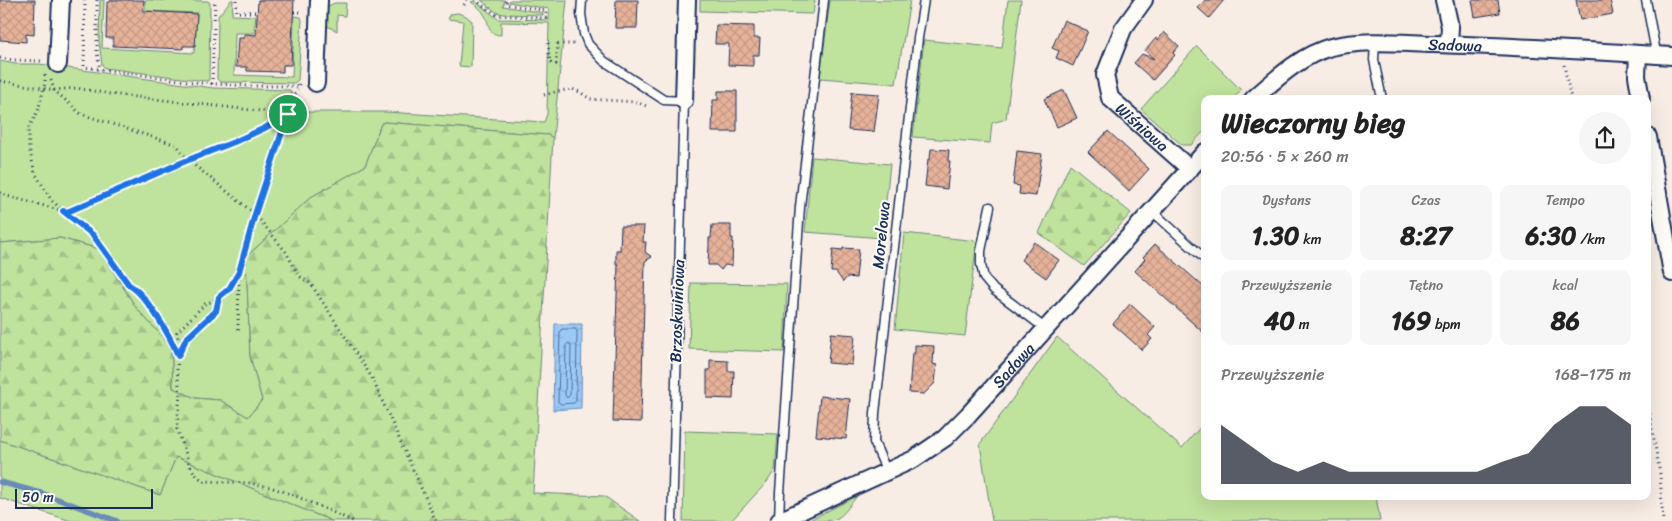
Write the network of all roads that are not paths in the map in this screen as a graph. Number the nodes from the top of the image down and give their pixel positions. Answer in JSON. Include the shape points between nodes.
{"nodes":[{"id":1,"x":61,"y":0,"type":"edge"},
{"id":2,"x":319,"y":0,"type":"edge"},
{"id":3,"x":582,"y":0,"type":"edge"},
{"id":4,"x":687,"y":0,"type":"edge"},
{"id":5,"x":824,"y":0,"type":"edge"},
{"id":6,"x":924,"y":0,"type":"edge"},
{"id":7,"x":1144,"y":0,"type":"edge"},
{"id":8,"x":1444,"y":0,"type":"edge"},
{"id":9,"x":1646,"y":0,"type":"edge"},
{"id":10,"x":1375,"y":43,"type":"junction"},
{"id":11,"x":1448,"y":44,"type":"junction"},
{"id":12,"x":1646,"y":54,"type":"junction"},
{"id":13,"x":1672,"y":56,"type":"edge"},
{"id":14,"x":51,"y":62,"type":"road end"},
{"id":15,"x":316,"y":83,"type":"road end"},
{"id":16,"x":1258,"y":95,"type":"edge"},
{"id":17,"x":1381,"y":95,"type":"edge"},
{"id":18,"x":1640,"y":95,"type":"edge"},
{"id":19,"x":684,"y":101,"type":"junction"},
{"id":20,"x":1651,"y":154,"type":"edge"},
{"id":21,"x":1201,"y":157,"type":"edge"},
{"id":22,"x":1190,"y":169,"type":"junction"},
{"id":23,"x":990,"y":207,"type":"dead end"},
{"id":24,"x":1152,"y":211,"type":"junction"},
{"id":25,"x":1201,"y":255,"type":"edge"},
{"id":26,"x":1672,"y":273,"type":"edge"},
{"id":27,"x":1046,"y":329,"type":"junction"},
{"id":28,"x":887,"y":472,"type":"junction"},
{"id":29,"x":672,"y":521,"type":"edge"},
{"id":30,"x":779,"y":521,"type":"edge"}],
"edges":[{"from":1,"to":14,"type":"street"},
{"from":2,"to":15,"type":"street"},
{"from":3,"to":19,"type":"lane","via":[[584,34],[588,44],[604,61],[664,100]]},
{"from":4,"to":19,"type":"street","name":"Brzoskwiniowa"},
{"from":5,"to":30,"type":"lane","via":[[800,207]]},
{"from":6,"to":28,"type":"lane","name":"Morelowa","via":[[875,413],[874,442]]},
{"from":7,"to":22,"type":"street","name":"Wiśniowa","via":[[1124,29],[1105,76],[1110,98]]},
{"from":8,"to":11,"type":"street","via":[[1450,27]]},
{"from":9,"to":12,"type":"lane","via":[[1654,46]]},
{"from":10,"to":11,"type":"street","name":"Sadowa"},
{"from":10,"to":16,"type":"street","name":"Sadowa","via":[[1331,47],[1316,52],[1295,64]]},
{"from":10,"to":17,"type":"lane","via":[[1374,60]]},
{"from":11,"to":12,"type":"street","name":"Sadowa"},
{"from":12,"to":13,"type":"street","name":"Sadowa"},
{"from":12,"to":18,"type":"street","via":[[1637,76]]},
{"from":19,"to":29,"type":"lane","name":"Brzoskwiniowa"},
{"from":20,"to":26,"type":"street"},
{"from":21,"to":22,"type":"street","name":"Sadowa"},
{"from":22,"to":24,"type":"street","name":"Sadowa"},
{"from":23,"to":27,"type":"lane","via":[[981,251],[984,278],[994,290]]},
{"from":24,"to":25,"type":"lane"},
{"from":24,"to":27,"type":"street","name":"Sadowa"},
{"from":27,"to":28,"type":"street","name":"Sadowa","via":[[945,438]]},
{"from":28,"to":30,"type":"street","name":"Sadowa"}]}
